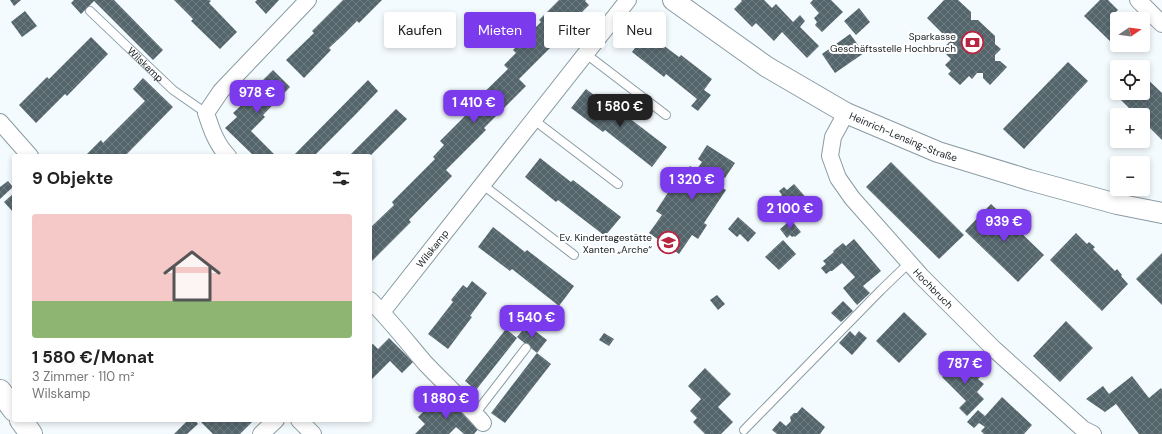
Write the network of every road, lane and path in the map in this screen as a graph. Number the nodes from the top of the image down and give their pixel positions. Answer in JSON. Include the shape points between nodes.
{"nodes":[{"id":1,"x":308,"y":0,"type":"edge"},
{"id":2,"x":628,"y":0,"type":"edge"},
{"id":3,"x":672,"y":0,"type":"edge"},
{"id":4,"x":1138,"y":0,"type":"edge"},
{"id":5,"x":90,"y":11,"type":"dead end"},
{"id":6,"x":1162,"y":24,"type":"edge"},
{"id":7,"x":586,"y":54,"type":"junction"},
{"id":8,"x":206,"y":113,"type":"junction"},
{"id":9,"x":846,"y":113,"type":"junction"},
{"id":10,"x":666,"y":115,"type":"dead end"},
{"id":11,"x":534,"y":120,"type":"junction"},
{"id":12,"x":0,"y":122,"type":"edge"},
{"id":13,"x":28,"y":154,"type":"edge"},
{"id":14,"x":225,"y":154,"type":"edge"},
{"id":15,"x":618,"y":184,"type":"dead end"},
{"id":16,"x":483,"y":185,"type":"junction"},
{"id":17,"x":1162,"y":213,"type":"edge"},
{"id":18,"x":574,"y":255,"type":"dead end"},
{"id":19,"x":910,"y":263,"type":"junction"},
{"id":20,"x":372,"y":302,"type":"edge"},
{"id":21,"x":382,"y":312,"type":"junction"},
{"id":22,"x":526,"y":348,"type":"dead end"},
{"id":23,"x":0,"y":391,"type":"edge"},
{"id":24,"x":12,"y":407,"type":"edge"},
{"id":25,"x":479,"y":418,"type":"joint"},
{"id":26,"x":22,"y":422,"type":"edge"},
{"id":27,"x":274,"y":422,"type":"edge"},
{"id":28,"x":301,"y":422,"type":"edge"},
{"id":29,"x":744,"y":430,"type":"dead end"},
{"id":30,"x":1085,"y":432,"type":"edge"},
{"id":31,"x":31,"y":434,"type":"edge"},
{"id":32,"x":261,"y":434,"type":"edge"},
{"id":33,"x":313,"y":434,"type":"edge"}],
"edges":[{"from":1,"to":8,"type":"street","via":[[221,91]]},
{"from":2,"to":7,"type":"street","name":"Wilskamp"},
{"from":3,"to":9,"type":"street","name":"Heinrich-Lensing-Straße","via":[[767,67]]},
{"from":4,"to":6,"type":"street"},
{"from":5,"to":8,"type":"lane","name":"Wilskamp","via":[[173,90]]},
{"from":7,"to":10,"type":"lane"},
{"from":7,"to":11,"type":"street","name":"Wilskamp"},
{"from":8,"to":14,"type":"street","via":[[213,134]]},
{"from":9,"to":17,"type":"street","name":"Heinrich-Lensing-Straße","via":[[938,152],[1117,204]]},
{"from":9,"to":19,"type":"street","name":"Hochbruch","via":[[833,137],[830,156],[838,178],[852,198]]},
{"from":11,"to":15,"type":"lane"},
{"from":11,"to":16,"type":"street","name":"Wilskamp"},
{"from":12,"to":13,"type":"street"},
{"from":16,"to":18,"type":"lane"},
{"from":16,"to":21,"type":"street","name":"Wilskamp"},
{"from":19,"to":29,"type":"lane"},
{"from":19,"to":30,"type":"street","name":"Hochbruch","via":[[994,349]]},
{"from":20,"to":21,"type":"street"},
{"from":21,"to":25,"type":"street","via":[[425,363]]},
{"from":22,"to":25,"type":"lane"},
{"from":23,"to":24,"type":"main road"},
{"from":26,"to":31,"type":"main road"},
{"from":27,"to":32,"type":"street"},
{"from":28,"to":33,"type":"street"}]}
